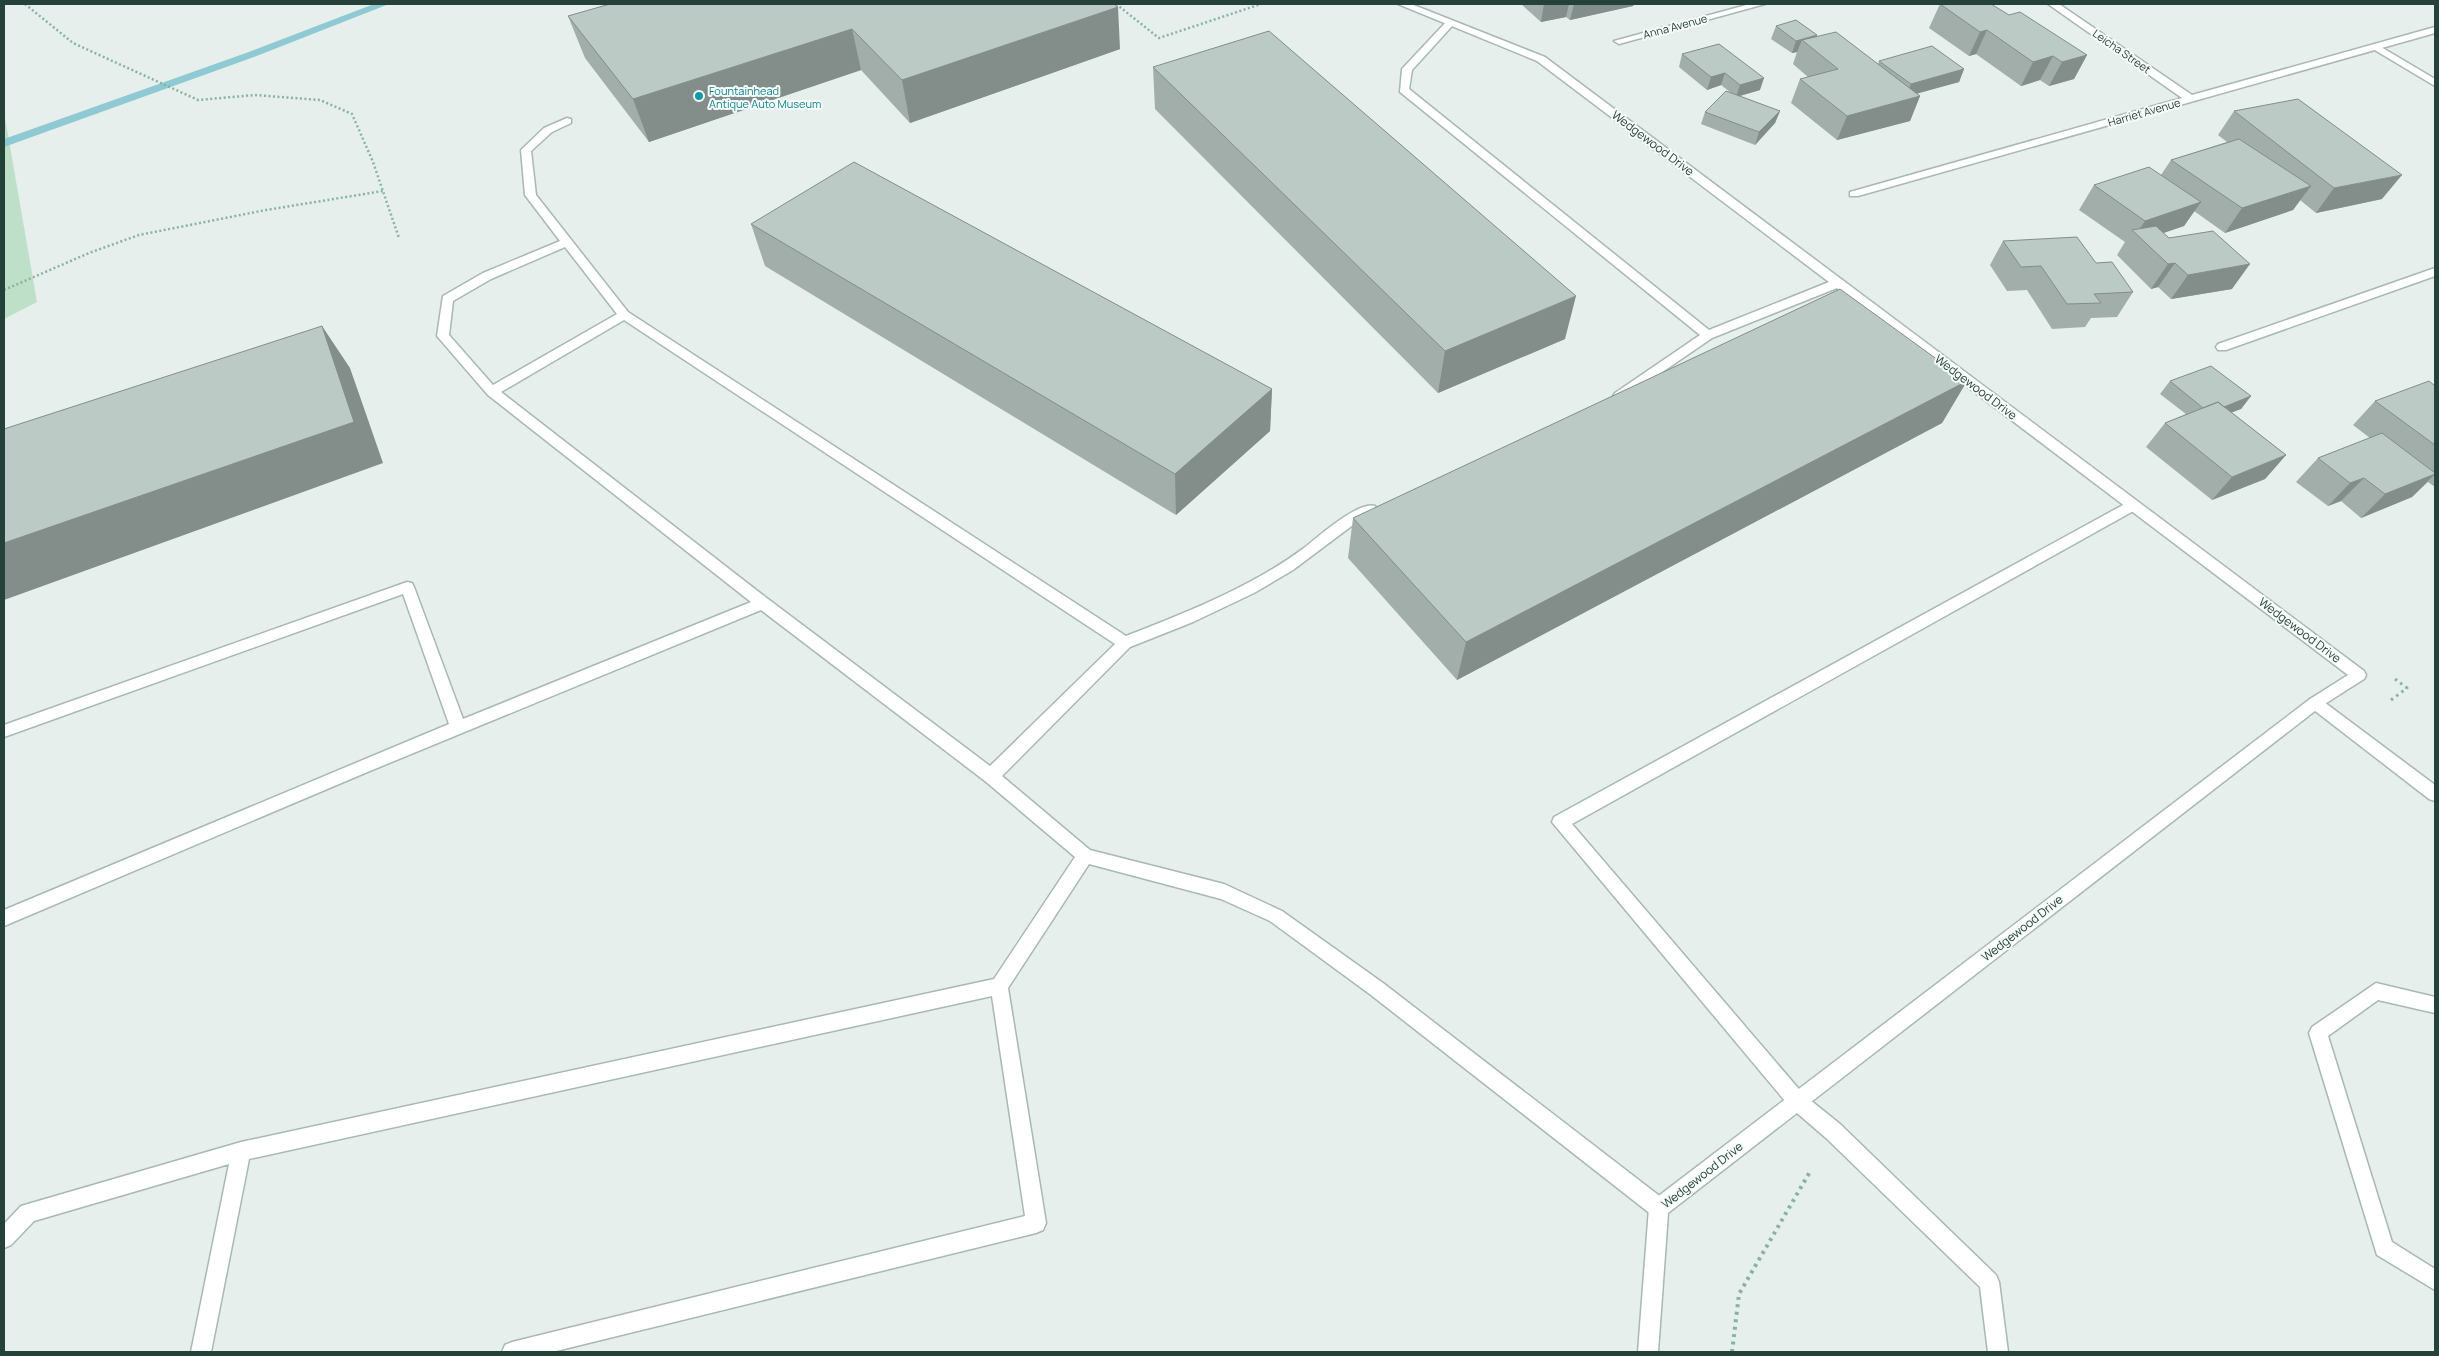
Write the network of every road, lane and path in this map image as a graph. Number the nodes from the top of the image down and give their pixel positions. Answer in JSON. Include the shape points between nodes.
{"nodes":[{"id":1,"x":26,"y":4,"type":"edge"},
{"id":2,"x":1116,"y":4,"type":"edge"},
{"id":3,"x":1261,"y":4,"type":"edge"},
{"id":4,"x":1403,"y":4,"type":"edge"},
{"id":5,"x":1760,"y":4,"type":"edge"},
{"id":6,"x":2053,"y":4,"type":"edge"},
{"id":7,"x":1450,"y":23,"type":"junction"},
{"id":8,"x":2435,"y":30,"type":"edge"},
{"id":9,"x":1618,"y":41,"type":"dead end"},
{"id":10,"x":2376,"y":47,"type":"junction"},
{"id":11,"x":2435,"y":83,"type":"edge"},
{"id":12,"x":2190,"y":98,"type":"junction"},
{"id":13,"x":567,"y":121,"type":"dead end"},
{"id":14,"x":383,"y":192,"type":"junction"},
{"id":15,"x":1854,"y":194,"type":"dead end"},
{"id":16,"x":399,"y":238,"type":"dead end"},
{"id":17,"x":567,"y":242,"type":"junction"},
{"id":18,"x":2435,"y":272,"type":"edge"},
{"id":19,"x":1838,"y":283,"type":"junction"},
{"id":20,"x":4,"y":290,"type":"edge"},
{"id":21,"x":624,"y":315,"type":"junction"},
{"id":22,"x":1708,"y":335,"type":"junction"},
{"id":23,"x":2222,"y":347,"type":"dead end"},
{"id":24,"x":492,"y":392,"type":"junction"},
{"id":25,"x":1605,"y":406,"type":"edge"},
{"id":26,"x":1383,"y":504,"type":"edge"},
{"id":27,"x":2132,"y":505,"type":"junction"},
{"id":28,"x":763,"y":603,"type":"junction"},
{"id":29,"x":1124,"y":643,"type":"junction"},
{"id":30,"x":2315,"y":703,"type":"junction"},
{"id":31,"x":458,"y":728,"type":"junction"},
{"id":32,"x":4,"y":731,"type":"edge"},
{"id":33,"x":991,"y":776,"type":"junction"},
{"id":34,"x":2435,"y":794,"type":"edge"},
{"id":35,"x":1085,"y":856,"type":"junction"},
{"id":36,"x":4,"y":918,"type":"edge"},
{"id":37,"x":999,"y":986,"type":"junction"},
{"id":38,"x":2435,"y":1005,"type":"edge"},
{"id":39,"x":1797,"y":1101,"type":"junction"},
{"id":40,"x":241,"y":1151,"type":"junction"},
{"id":41,"x":1658,"y":1208,"type":"junction"},
{"id":42,"x":4,"y":1238,"type":"edge"},
{"id":43,"x":2435,"y":1280,"type":"edge"},
{"id":44,"x":201,"y":1352,"type":"edge"},
{"id":45,"x":512,"y":1352,"type":"edge"},
{"id":46,"x":1648,"y":1352,"type":"edge"},
{"id":47,"x":1998,"y":1352,"type":"edge"}],
"edges":[{"from":1,"to":14,"type":"path","via":[[73,43],[198,100],[255,95],[320,100],[352,114]]},
{"from":2,"to":3,"type":"path","via":[[1159,38]]},
{"from":4,"to":7,"type":"street","name":"Wedgewood Drive"},
{"from":5,"to":9,"type":"street","name":"Anna Avenue"},
{"from":6,"to":12,"type":"street","name":"Leicha Street"},
{"from":7,"to":19,"type":"street","name":"Wedgewood Drive","via":[[1541,59]]},
{"from":7,"to":22,"type":"street","via":[[1407,69],[1404,90]]},
{"from":8,"to":10,"type":"street","name":"Harriet Avenue"},
{"from":10,"to":11,"type":"street"},
{"from":10,"to":12,"type":"street","name":"Harriet Avenue"},
{"from":12,"to":15,"type":"street","name":"Harriet Avenue"},
{"from":13,"to":17,"type":"street","via":[[548,130],[526,150],[531,195]]},
{"from":14,"to":16,"type":"path"},
{"from":14,"to":20,"type":"path","via":[[138,235]]},
{"from":17,"to":21,"type":"street"},
{"from":17,"to":24,"type":"street","via":[[488,276],[447,299],[443,336]]},
{"from":18,"to":23,"type":"street"},
{"from":19,"to":22,"type":"street"},
{"from":19,"to":27,"type":"street","name":"Wedgewood Drive"},
{"from":21,"to":24,"type":"street"},
{"from":21,"to":29,"type":"street"},
{"from":22,"to":25,"type":"street"},
{"from":24,"to":28,"type":"street"},
{"from":26,"to":29,"type":"street","via":[[1357,516],[1288,566],[1212,609]]},
{"from":27,"to":30,"type":"street","name":"Wedgewood Drive","via":[[2359,674]]},
{"from":27,"to":39,"type":"street","via":[[1560,822]]},
{"from":28,"to":31,"type":"street"},
{"from":28,"to":33,"type":"street"},
{"from":29,"to":33,"type":"street"},
{"from":30,"to":34,"type":"street"},
{"from":30,"to":39,"type":"street","name":"Wedgewood Drive"},
{"from":31,"to":32,"type":"street","via":[[407,587]]},
{"from":31,"to":36,"type":"street"},
{"from":33,"to":35,"type":"street"},
{"from":35,"to":37,"type":"street"},
{"from":35,"to":41,"type":"street","via":[[1224,892],[1276,916],[1377,989]]},
{"from":37,"to":40,"type":"street"},
{"from":37,"to":45,"type":"street","via":[[1036,1222]]},
{"from":38,"to":43,"type":"street","via":[[2376,991],[2318,1034],[2384,1248]]},
{"from":39,"to":41,"type":"street","name":"Wedgewood Drive"},
{"from":39,"to":47,"type":"street","via":[[1989,1282]]},
{"from":40,"to":42,"type":"street","via":[[28,1214]]},
{"from":40,"to":44,"type":"street"},
{"from":41,"to":46,"type":"street","name":"Wedgewood Drive"}]}
